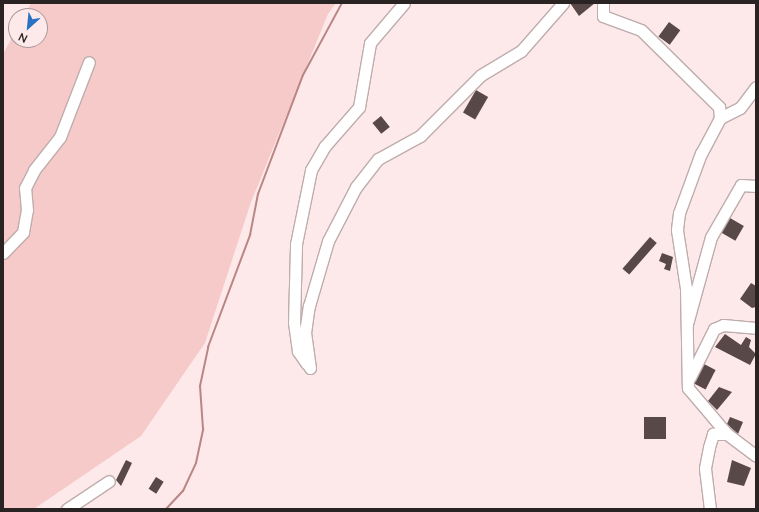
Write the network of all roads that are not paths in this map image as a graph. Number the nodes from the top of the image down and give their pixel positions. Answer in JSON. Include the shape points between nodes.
{"nodes":[{"id":1,"x":404,"y":3,"type":"edge"},
{"id":2,"x":563,"y":3,"type":"edge"},
{"id":3,"x":603,"y":3,"type":"edge"},
{"id":4,"x":89,"y":62,"type":"dead end"},
{"id":5,"x":756,"y":86,"type":"edge"},
{"id":6,"x":720,"y":118,"type":"junction"},
{"id":7,"x":756,"y":186,"type":"edge"},
{"id":8,"x":3,"y":253,"type":"edge"},
{"id":9,"x":686,"y":328,"type":"junction"},
{"id":10,"x":756,"y":328,"type":"edge"},
{"id":11,"x":688,"y":381,"type":"junction"},
{"id":12,"x":727,"y":434,"type":"junction"},
{"id":13,"x":756,"y":456,"type":"edge"},
{"id":14,"x":109,"y":481,"type":"dead end"},
{"id":15,"x":67,"y":509,"type":"edge"},
{"id":16,"x":710,"y":509,"type":"edge"}],
"edges":[{"from":1,"to":2,"type":"street","via":[[370,43],[359,107],[317,159],[304,199],[296,244],[294,323],[298,351],[310,368],[305,333],[309,306],[328,241],[356,187],[378,159],[420,136],[481,75],[521,51]]},
{"from":3,"to":6,"type":"street","via":[[603,16],[642,30],[720,106]]},
{"from":4,"to":8,"type":"street","via":[[60,137],[34,170],[25,188],[28,210],[23,232]]},
{"from":5,"to":6,"type":"street","via":[[740,108]]},
{"from":6,"to":9,"type":"street","via":[[701,152],[679,212],[677,230],[685,267]]},
{"from":7,"to":9,"type":"street","via":[[741,185],[711,237],[696,303]]},
{"from":9,"to":11,"type":"street"},
{"from":10,"to":11,"type":"street","via":[[723,326],[714,329]]},
{"from":11,"to":12,"type":"street","via":[[691,394]]},
{"from":12,"to":13,"type":"street"},
{"from":12,"to":16,"type":"street","via":[[713,434],[709,446],[705,468]]},
{"from":14,"to":15,"type":"street"}]}
